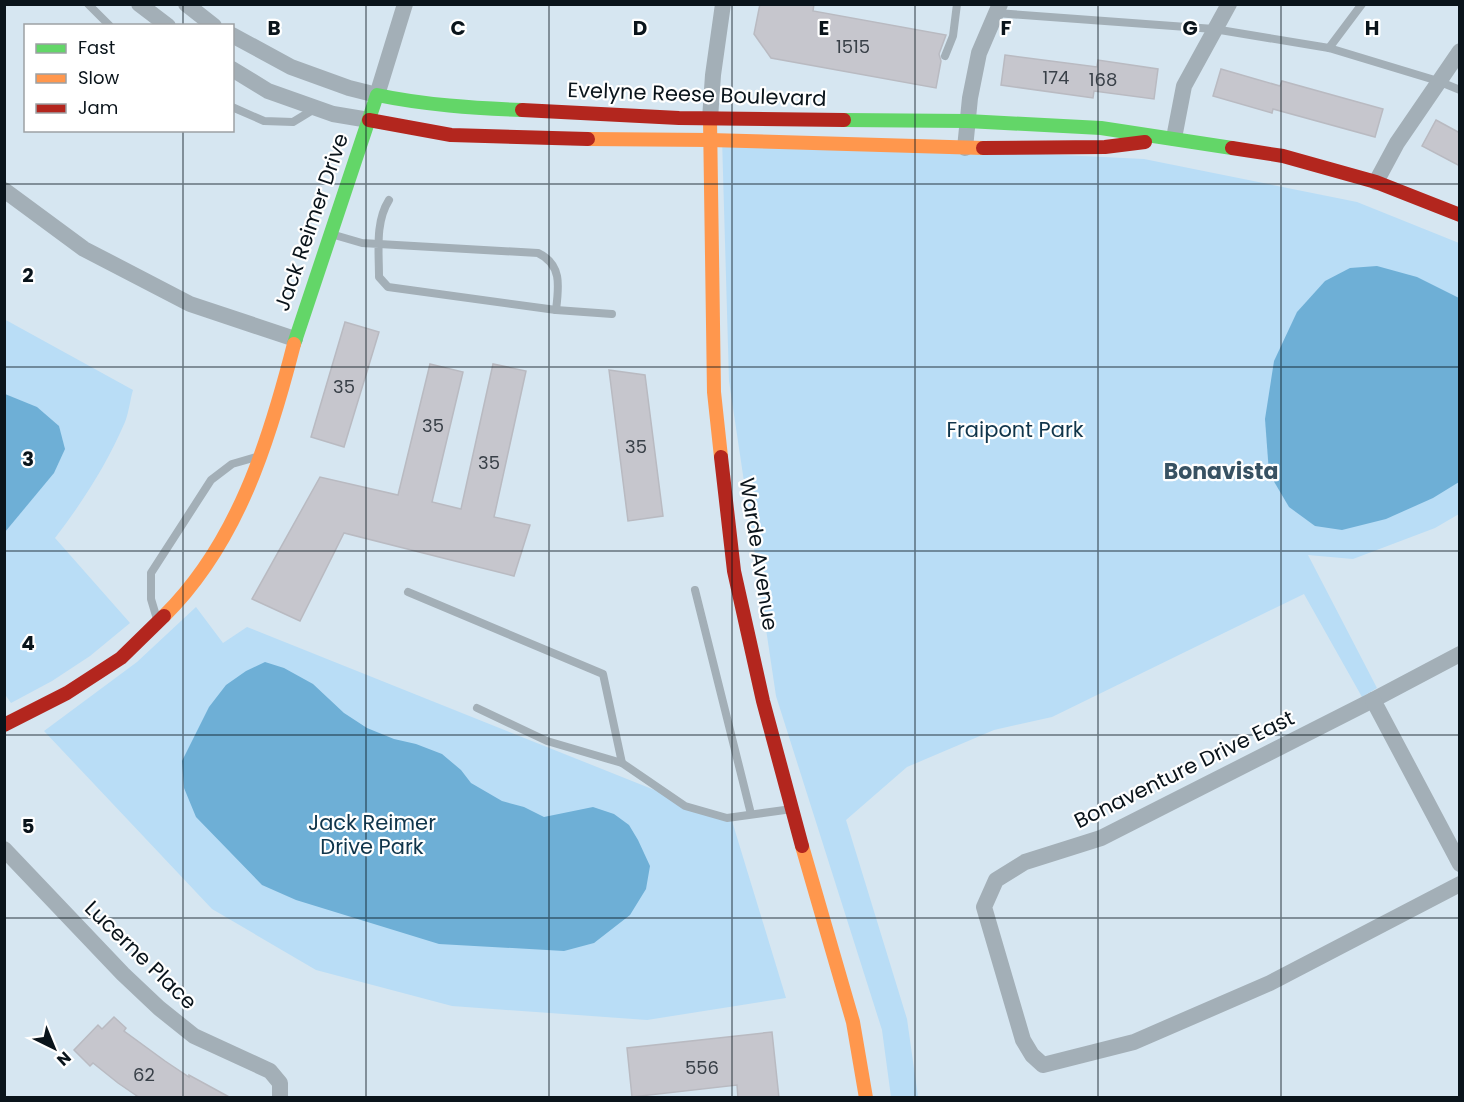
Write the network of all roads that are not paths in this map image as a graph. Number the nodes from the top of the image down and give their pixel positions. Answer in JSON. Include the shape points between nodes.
{"nodes":[{"id":1,"x":88,"y":4,"type":"edge"},
{"id":2,"x":139,"y":4,"type":"edge"},
{"id":3,"x":186,"y":4,"type":"edge"},
{"id":4,"x":405,"y":4,"type":"edge"},
{"id":5,"x":723,"y":4,"type":"edge"},
{"id":6,"x":1229,"y":4,"type":"edge"},
{"id":7,"x":1362,"y":4,"type":"edge"},
{"id":8,"x":956,"y":5,"type":"edge"},
{"id":9,"x":998,"y":9,"type":"edge"},
{"id":10,"x":108,"y":24,"type":"edge"},
{"id":11,"x":165,"y":24,"type":"edge"},
{"id":12,"x":211,"y":24,"type":"edge"},
{"id":13,"x":1214,"y":29,"type":"junction"},
{"id":14,"x":234,"y":37,"type":"edge"},
{"id":15,"x":1329,"y":48,"type":"junction"},
{"id":16,"x":1460,"y":51,"type":"edge"},
{"id":17,"x":945,"y":56,"type":"dead end"},
{"id":18,"x":234,"y":70,"type":"edge"},
{"id":19,"x":1438,"y":81,"type":"junction"},
{"id":20,"x":1460,"y":90,"type":"edge"},
{"id":21,"x":377,"y":94,"type":"junction"},
{"id":22,"x":234,"y":108,"type":"edge"},
{"id":23,"x":317,"y":108,"type":"junction"},
{"id":24,"x":710,"y":119,"type":"junction"},
{"id":25,"x":369,"y":120,"type":"junction"},
{"id":26,"x":967,"y":121,"type":"junction"},
{"id":27,"x":1174,"y":138,"type":"junction"},
{"id":28,"x":710,"y":140,"type":"junction"},
{"id":29,"x":965,"y":148,"type":"junction"},
{"id":30,"x":1376,"y":182,"type":"junction"},
{"id":31,"x":4,"y":190,"type":"edge"},
{"id":32,"x":389,"y":200,"type":"dead end"},
{"id":33,"x":1460,"y":215,"type":"edge"},
{"id":34,"x":331,"y":234,"type":"junction"},
{"id":35,"x":379,"y":244,"type":"junction"},
{"id":36,"x":556,"y":309,"type":"junction"},
{"id":37,"x":612,"y":314,"type":"dead end"},
{"id":38,"x":295,"y":339,"type":"junction"},
{"id":39,"x":261,"y":455,"type":"junction"},
{"id":40,"x":695,"y":590,"type":"dead end"},
{"id":41,"x":408,"y":592,"type":"dead end"},
{"id":42,"x":158,"y":622,"type":"junction"},
{"id":43,"x":1460,"y":654,"type":"edge"},
{"id":44,"x":1373,"y":700,"type":"junction"},
{"id":45,"x":477,"y":708,"type":"dead end"},
{"id":46,"x":4,"y":725,"type":"edge"},
{"id":47,"x":622,"y":763,"type":"junction"},
{"id":48,"x":792,"y":809,"type":"junction"},
{"id":49,"x":751,"y":814,"type":"junction"},
{"id":50,"x":4,"y":849,"type":"edge"},
{"id":51,"x":1460,"y":864,"type":"edge"},
{"id":52,"x":1460,"y":884,"type":"edge"},
{"id":53,"x":280,"y":1098,"type":"edge"},
{"id":54,"x":866,"y":1098,"type":"edge"}],
"edges":[{"from":1,"to":10,"type":"lane"},
{"from":2,"to":11,"type":"street"},
{"from":3,"to":12,"type":"street"},
{"from":4,"to":21,"type":"street","name":"Jack Reimer Drive"},
{"from":5,"to":24,"type":"street","name":"Warde Avenue"},
{"from":6,"to":13,"type":"street"},
{"from":7,"to":15,"type":"lane"},
{"from":8,"to":17,"type":"lane","via":[[953,36]]},
{"from":9,"to":13,"type":"lane"},
{"from":9,"to":26,"type":"street","via":[[979,53]]},
{"from":13,"to":15,"type":"lane"},
{"from":13,"to":27,"type":"street","via":[[1184,86]]},
{"from":14,"to":21,"type":"street","name":"Evelyne Reese Boulevard","via":[[291,67]]},
{"from":15,"to":19,"type":"lane"},
{"from":16,"to":19,"type":"street"},
{"from":18,"to":23,"type":"street","name":"Evelyne Reese Boulevard","via":[[268,91]]},
{"from":19,"to":20,"type":"lane"},
{"from":19,"to":30,"type":"street"},
{"from":21,"to":24,"type":"street","name":"Evelyne Reese Boulevard","via":[[458,107]]},
{"from":21,"to":25,"type":"street","name":"Jack Reimer Drive"},
{"from":22,"to":23,"type":"lane","via":[[264,121],[293,122]]},
{"from":23,"to":25,"type":"street","name":"Evelyne Reese Boulevard"},
{"from":24,"to":26,"type":"street","name":"Evelyne Reese Boulevard"},
{"from":24,"to":28,"type":"street","name":"Warde Avenue"},
{"from":25,"to":28,"type":"street","name":"Evelyne Reese Boulevard","via":[[451,135]]},
{"from":25,"to":34,"type":"street","name":"Jack Reimer Drive"},
{"from":26,"to":27,"type":"street","name":"Evelyne Reese Boulevard","via":[[1101,128]]},
{"from":26,"to":29,"type":"street"},
{"from":27,"to":29,"type":"street","name":"Evelyne Reese Boulevard","via":[[1105,147]]},
{"from":27,"to":30,"type":"street","name":"Evelyne Reese Boulevard","via":[[1283,156]]},
{"from":28,"to":29,"type":"street","name":"Evelyne Reese Boulevard"},
{"from":28,"to":48,"type":"street","name":"Warde Avenue","via":[[714,393],[734,571],[762,701]]},
{"from":30,"to":33,"type":"street","name":"Evelyne Reese Boulevard"},
{"from":31,"to":38,"type":"street","via":[[84,249],[190,304]]},
{"from":32,"to":35,"type":"lane","via":[[380,220]]},
{"from":34,"to":35,"type":"lane"},
{"from":34,"to":38,"type":"street","name":"Jack Reimer Drive"},
{"from":35,"to":36,"type":"lane","via":[[379,277],[388,287]]},
{"from":35,"to":36,"type":"lane","via":[[538,253],[548,257],[556,268]]},
{"from":36,"to":37,"type":"lane"},
{"from":38,"to":39,"type":"street","name":"Jack Reimer Drive"},
{"from":39,"to":42,"type":"street","name":"Jack Reimer Drive","via":[[245,498],[212,556]]},
{"from":39,"to":42,"type":"lane","via":[[232,464],[211,480],[151,573],[151,599]]},
{"from":40,"to":49,"type":"lane"},
{"from":41,"to":47,"type":"lane","via":[[603,674]]},
{"from":42,"to":46,"type":"street","name":"Jack Reimer Drive","via":[[121,658],[68,693]]},
{"from":43,"to":44,"type":"street","name":"Bonaventure Drive East"},
{"from":44,"to":51,"type":"street"},
{"from":44,"to":52,"type":"street","name":"Bonaventure Drive East","via":[[1101,838],[1025,862],[996,880],[984,907],[1023,1040],[1043,1065],[1134,1042],[1270,983]]},
{"from":45,"to":47,"type":"lane","via":[[547,741]]},
{"from":47,"to":49,"type":"lane","via":[[685,806],[727,818]]},
{"from":48,"to":49,"type":"lane"},
{"from":48,"to":54,"type":"street","name":"Warde Avenue","via":[[854,1022]]},
{"from":50,"to":53,"type":"street","name":"Lucerne Place","via":[[159,1008],[194,1036],[270,1071],[280,1083]]}]}
